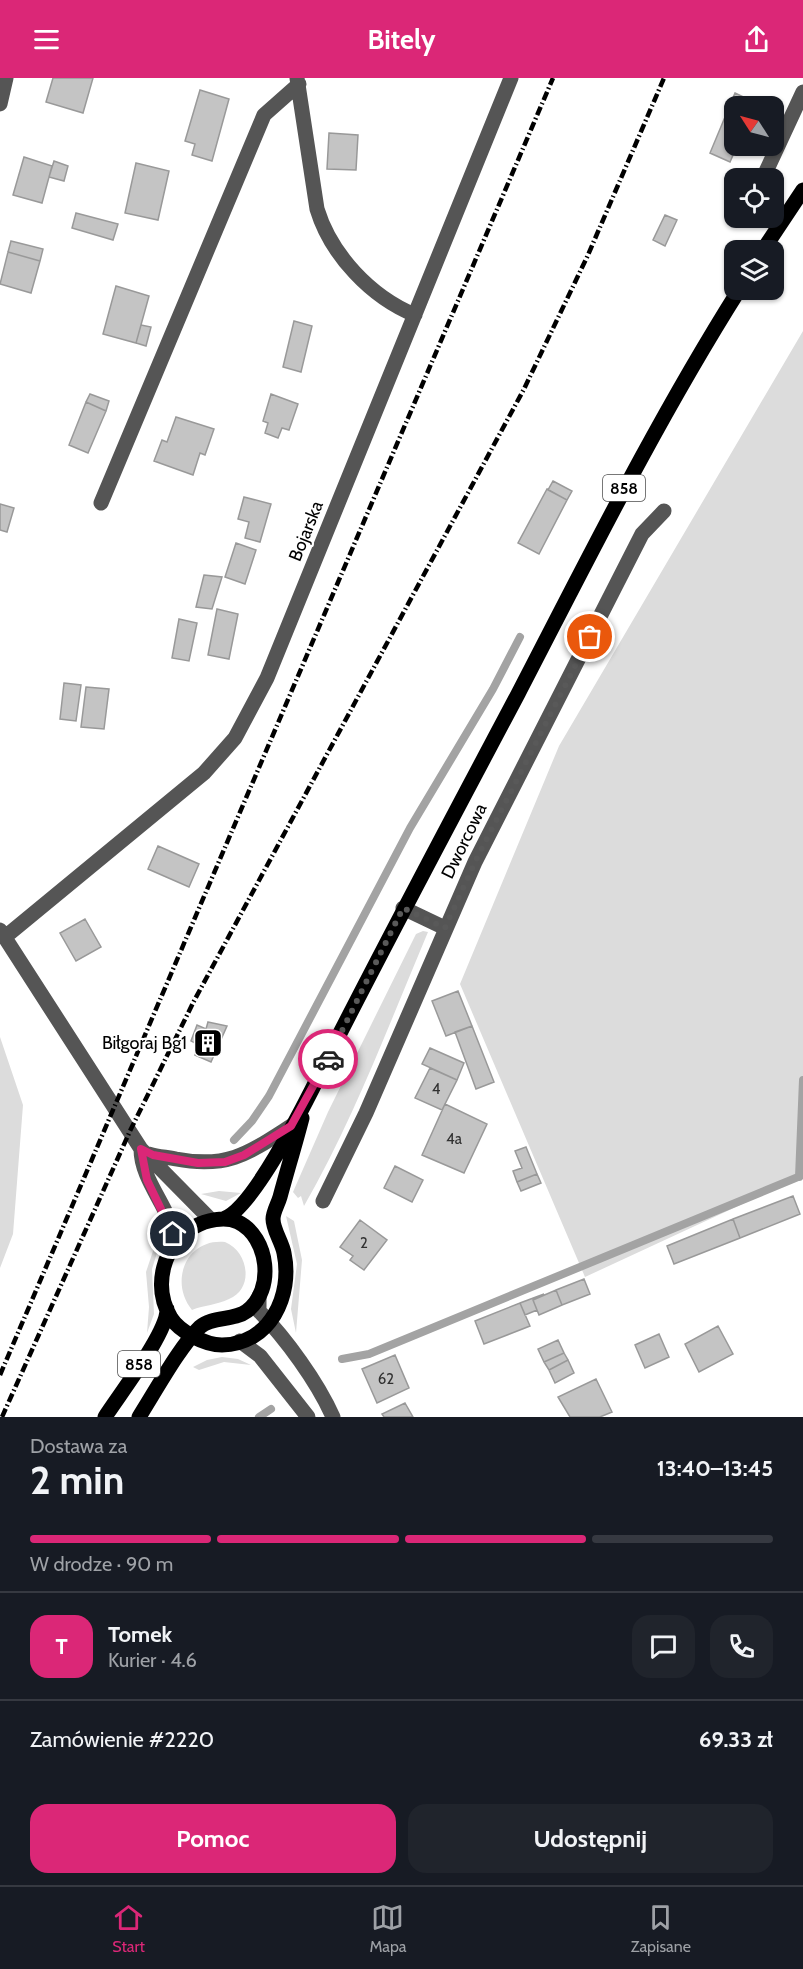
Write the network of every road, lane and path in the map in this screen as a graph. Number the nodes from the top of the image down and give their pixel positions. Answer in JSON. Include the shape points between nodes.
{"nodes":[{"id":1,"x":6,"y":78,"type":"edge"},
{"id":2,"x":511,"y":78,"type":"edge"},
{"id":3,"x":298,"y":81,"type":"edge"},
{"id":4,"x":803,"y":92,"type":"edge"},
{"id":5,"x":0,"y":104,"type":"edge"},
{"id":6,"x":768,"y":168,"type":"edge"},
{"id":7,"x":803,"y":190,"type":"edge"},
{"id":8,"x":770,"y":240,"type":"edge"},
{"id":9,"x":733,"y":300,"type":"edge"},
{"id":10,"x":415,"y":315,"type":"junction"},
{"id":11,"x":101,"y":503,"type":"dead end"},
{"id":12,"x":664,"y":511,"type":"dead end"},
{"id":13,"x":403,"y":908,"type":"junction"},
{"id":14,"x":445,"y":928,"type":"junction"},
{"id":15,"x":2,"y":933,"type":"edge"},
{"id":16,"x":308,"y":1098,"type":"junction"},
{"id":17,"x":291,"y":1126,"type":"junction"},
{"id":18,"x":145,"y":1151,"type":"junction"},
{"id":19,"x":323,"y":1201,"type":"dead end"},
{"id":20,"x":217,"y":1220,"type":"junction"},
{"id":21,"x":174,"y":1244,"type":"junction"},
{"id":22,"x":259,"y":1296,"type":"junction"},
{"id":23,"x":167,"y":1309,"type":"junction"},
{"id":24,"x":271,"y":1321,"type":"junction"},
{"id":25,"x":194,"y":1336,"type":"junction"},
{"id":26,"x":240,"y":1341,"type":"junction"},
{"id":27,"x":105,"y":1417,"type":"edge"},
{"id":28,"x":139,"y":1417,"type":"edge"},
{"id":29,"x":309,"y":1417,"type":"edge"},
{"id":30,"x":333,"y":1417,"type":"edge"}],
"edges":[{"from":1,"to":5,"type":"street"},
{"from":2,"to":10,"type":"street","name":"Bojarska"},
{"from":3,"to":10,"type":"street","via":[[323,230],[338,253],[371,287],[391,305]]},
{"from":3,"to":11,"type":"street","via":[[264,116]]},
{"from":4,"to":6,"type":"street"},
{"from":7,"to":8,"type":"main road"},
{"from":9,"to":13,"type":"main road","number":"858","via":[[616,503]]},
{"from":10,"to":15,"type":"street","name":"Bojarska","via":[[267,678],[235,738],[193,783]]},
{"from":12,"to":14,"type":"street","name":"Dworcowa","via":[[642,534]]},
{"from":13,"to":14,"type":"street"},
{"from":13,"to":16,"type":"main road","number":"858"},
{"from":14,"to":19,"type":"street","name":"Dworcowa","via":[[366,1113]]},
{"from":15,"to":18,"type":"street"},
{"from":16,"to":17,"type":"main road","number":"858"},
{"from":16,"to":24,"type":"main road","number":"858","via":[[273,1219],[284,1252],[286,1275],[283,1295]]},
{"from":17,"to":18,"type":"street","via":[[250,1152],[225,1162],[198,1163]]},
{"from":17,"to":20,"type":"main road","number":"858","via":[[241,1208]]},
{"from":18,"to":20,"type":"street","via":[[196,1207]]},
{"from":18,"to":21,"type":"street","via":[[147,1180],[172,1230]]},
{"from":20,"to":21,"type":"main road","number":"858","via":[[196,1226]]},
{"from":20,"to":22,"type":"main road","via":[[238,1222],[260,1247],[265,1270]]},
{"from":21,"to":23,"type":"main road","number":"858","via":[[162,1274]]},
{"from":22,"to":24,"type":"street","via":[[259,1311]]},
{"from":22,"to":25,"type":"main road","number":"858","via":[[246,1312],[202,1325]]},
{"from":23,"to":25,"type":"main road","via":[[175,1323]]},
{"from":23,"to":27,"type":"main road","number":"858","via":[[158,1335]]},
{"from":24,"to":26,"type":"main road","via":[[261,1332]]},
{"from":24,"to":30,"type":"street"},
{"from":25,"to":26,"type":"main road","via":[[217,1344]]},
{"from":25,"to":28,"type":"main road","number":"858"},
{"from":26,"to":29,"type":"street","via":[[260,1356]]}]}
